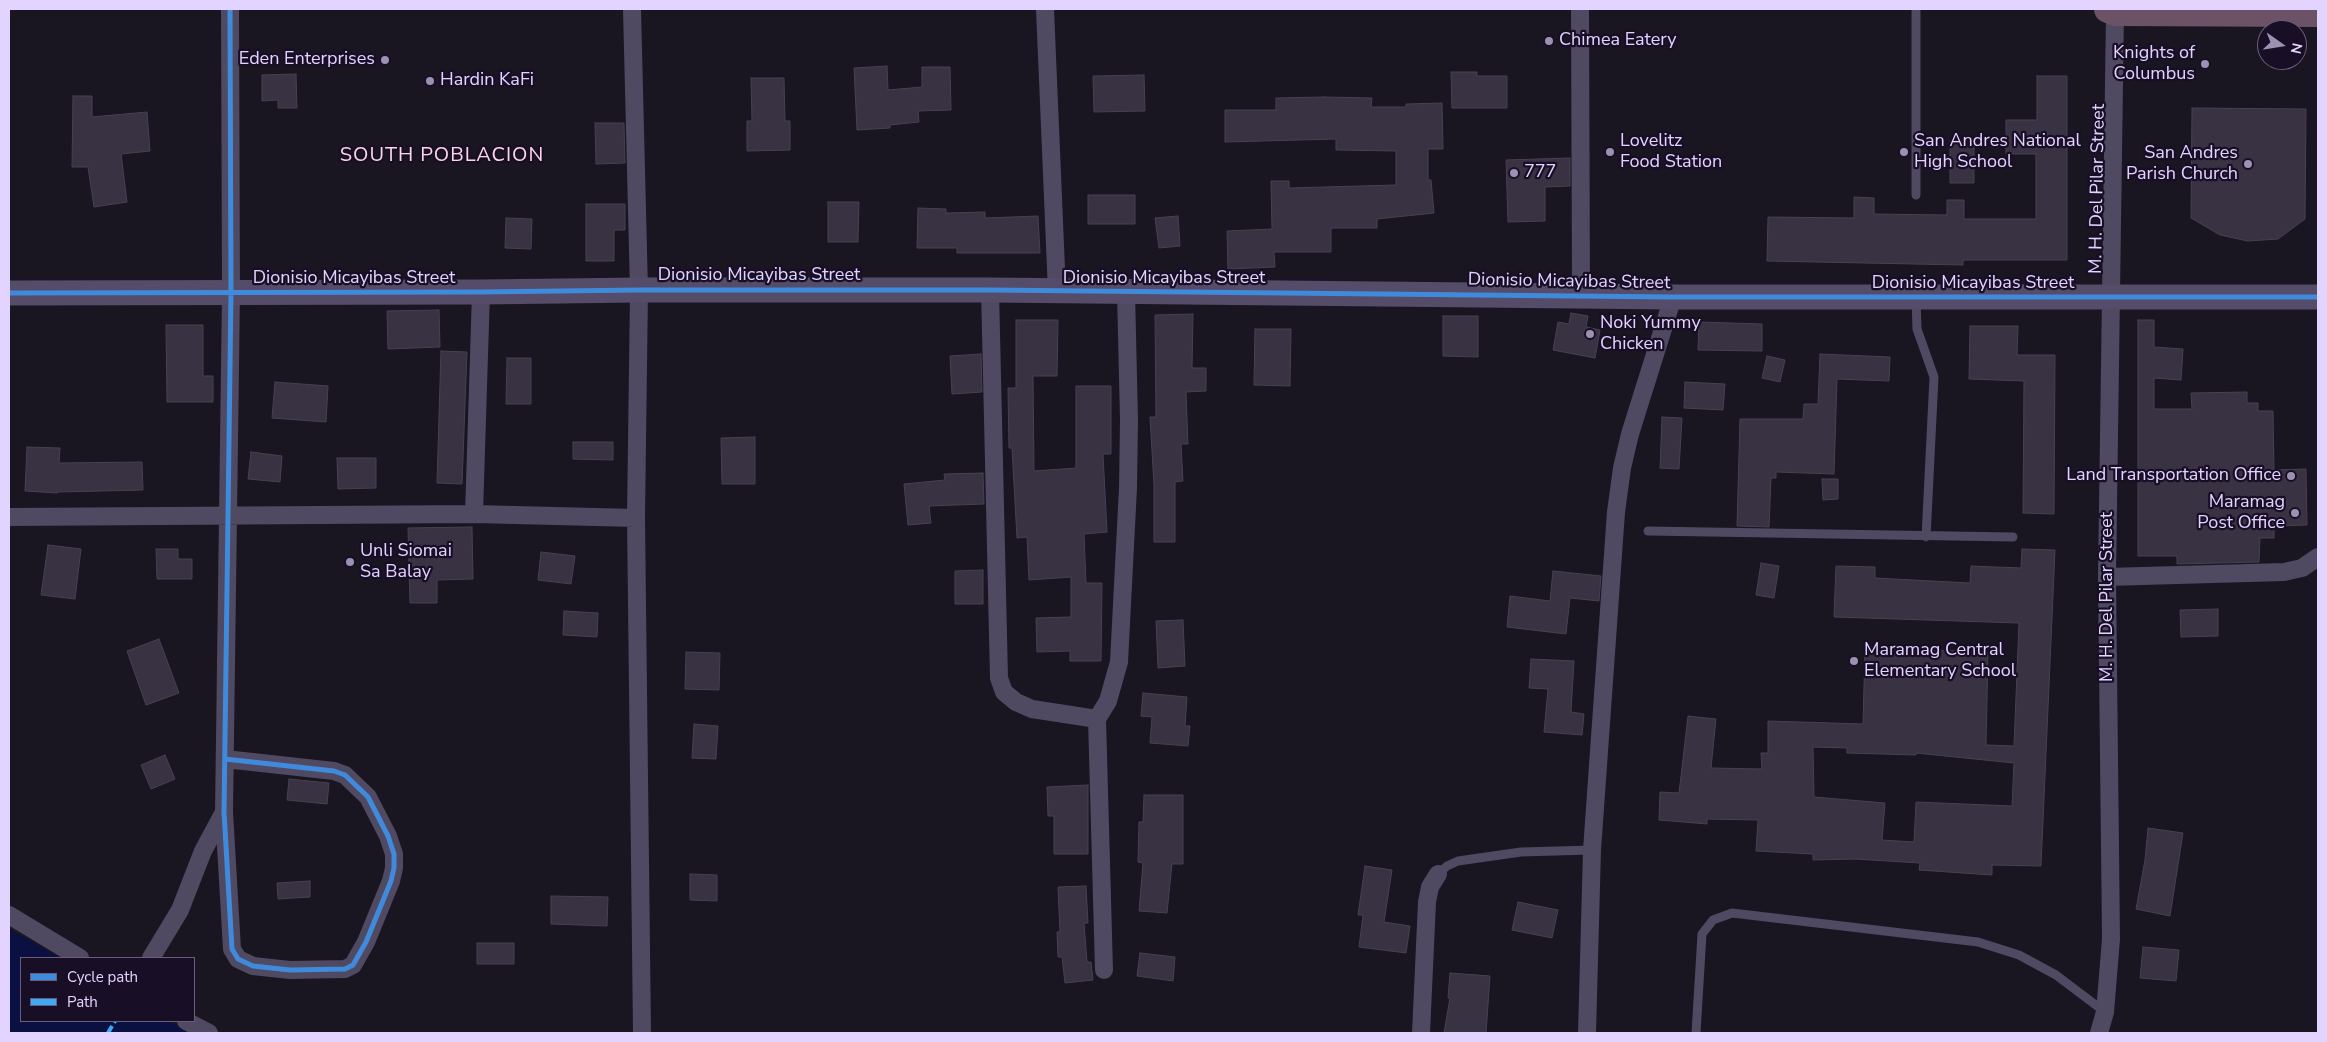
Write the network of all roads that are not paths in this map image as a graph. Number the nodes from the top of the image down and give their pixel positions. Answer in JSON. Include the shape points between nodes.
{"nodes":[{"id":1,"x":230,"y":9,"type":"edge"},
{"id":2,"x":632,"y":9,"type":"edge"},
{"id":3,"x":1045,"y":9,"type":"edge"},
{"id":4,"x":1580,"y":9,"type":"edge"},
{"id":5,"x":1916,"y":9,"type":"edge"},
{"id":6,"x":2113,"y":10,"type":"edge"},
{"id":7,"x":2318,"y":13,"type":"edge"},
{"id":8,"x":1916,"y":195,"type":"dead end"},
{"id":9,"x":639,"y":290,"type":"junction"},
{"id":10,"x":990,"y":290,"type":"junction"},
{"id":11,"x":481,"y":292,"type":"junction"},
{"id":12,"x":1057,"y":292,"type":"junction"},
{"id":13,"x":1126,"y":292,"type":"junction"},
{"id":14,"x":9,"y":293,"type":"edge"},
{"id":15,"x":231,"y":293,"type":"junction"},
{"id":16,"x":1581,"y":295,"type":"junction"},
{"id":17,"x":1673,"y":297,"type":"junction"},
{"id":18,"x":1916,"y":297,"type":"junction"},
{"id":19,"x":2110,"y":297,"type":"junction"},
{"id":20,"x":2318,"y":297,"type":"edge"},
{"id":21,"x":474,"y":514,"type":"junction"},
{"id":22,"x":227,"y":515,"type":"junction"},
{"id":23,"x":9,"y":517,"type":"edge"},
{"id":24,"x":636,"y":518,"type":"junction"},
{"id":25,"x":1648,"y":531,"type":"dead end"},
{"id":26,"x":1926,"y":537,"type":"junction"},
{"id":27,"x":2013,"y":537,"type":"dead end"},
{"id":28,"x":2318,"y":557,"type":"edge"},
{"id":29,"x":2107,"y":577,"type":"junction"},
{"id":30,"x":1096,"y":719,"type":"junction"},
{"id":31,"x":225,"y":759,"type":"junction"},
{"id":32,"x":224,"y":812,"type":"junction"},
{"id":33,"x":1592,"y":850,"type":"junction"},
{"id":34,"x":1438,"y":874,"type":"joint"},
{"id":35,"x":9,"y":915,"type":"edge"},
{"id":36,"x":78,"y":957,"type":"edge"},
{"id":37,"x":152,"y":957,"type":"edge"},
{"id":38,"x":1104,"y":970,"type":"dead end"},
{"id":39,"x":2105,"y":1012,"type":"junction"},
{"id":40,"x":188,"y":1022,"type":"edge"},
{"id":41,"x":209,"y":1033,"type":"edge"},
{"id":42,"x":642,"y":1033,"type":"edge"},
{"id":43,"x":1421,"y":1033,"type":"edge"},
{"id":44,"x":1587,"y":1033,"type":"edge"},
{"id":45,"x":1696,"y":1033,"type":"edge"},
{"id":46,"x":2099,"y":1033,"type":"edge"}],
"edges":[{"from":1,"to":15,"type":"street"},
{"from":2,"to":9,"type":"street"},
{"from":3,"to":12,"type":"street"},
{"from":4,"to":16,"type":"street"},
{"from":5,"to":8,"type":"lane"},
{"from":6,"to":7,"type":"highway"},
{"from":6,"to":19,"type":"street","name":"M. H. Del Pilar Street"},
{"from":9,"to":10,"type":"street","name":"Dionisio Micayibas Street"},
{"from":9,"to":11,"type":"street","name":"Dionisio Micayibas Street"},
{"from":9,"to":24,"type":"street"},
{"from":10,"to":12,"type":"street","name":"Dionisio Micayibas Street"},
{"from":10,"to":30,"type":"street","via":[[999,678],[1004,692],[1032,709]]},
{"from":11,"to":15,"type":"street","name":"Dionisio Micayibas Street"},
{"from":11,"to":21,"type":"street"},
{"from":12,"to":13,"type":"street","name":"Dionisio Micayibas Street"},
{"from":13,"to":16,"type":"street","name":"Dionisio Micayibas Street"},
{"from":13,"to":30,"type":"street","via":[[1129,450],[1118,662],[1108,701]]},
{"from":14,"to":15,"type":"street","name":"Dionisio Micayibas Street"},
{"from":15,"to":22,"type":"street"},
{"from":16,"to":17,"type":"street","name":"Dionisio Micayibas Street"},
{"from":17,"to":18,"type":"street","name":"Dionisio Micayibas Street"},
{"from":17,"to":33,"type":"street","via":[[1622,468],[1616,512]]},
{"from":18,"to":19,"type":"street","name":"Dionisio Micayibas Street"},
{"from":18,"to":26,"type":"lane","via":[[1917,329],[1934,377]]},
{"from":19,"to":20,"type":"street","name":"Dionisio Micayibas Street"},
{"from":19,"to":29,"type":"street","name":"M. H. Del Pilar Street"},
{"from":21,"to":22,"type":"street"},
{"from":21,"to":24,"type":"street"},
{"from":22,"to":23,"type":"street"},
{"from":22,"to":31,"type":"street"},
{"from":24,"to":42,"type":"street"},
{"from":25,"to":26,"type":"lane"},
{"from":26,"to":27,"type":"lane"},
{"from":28,"to":29,"type":"street","via":[[2302,568],[2284,572]]},
{"from":29,"to":39,"type":"street","name":"M. H. Del Pilar Street","via":[[2111,922]]},
{"from":30,"to":38,"type":"street"},
{"from":31,"to":32,"type":"street"},
{"from":31,"to":32,"type":"street","via":[[334,770],[345,775],[368,797],[388,836],[394,854],[394,868],[366,942],[353,965],[345,969],[290,970],[253,966],[238,959],[232,949]]},
{"from":32,"to":37,"type":"street","via":[[203,851],[180,910]]},
{"from":33,"to":34,"type":"lane","via":[[1521,852],[1458,861]]},
{"from":33,"to":44,"type":"street"},
{"from":34,"to":43,"type":"street","via":[[1430,887],[1427,902]]},
{"from":35,"to":36,"type":"street"},
{"from":39,"to":45,"type":"lane","via":[[2056,975],[2019,955],[1978,942],[1732,913],[1713,920],[1702,934]]},
{"from":39,"to":46,"type":"street","name":"M. H. Del Pilar Street"},
{"from":40,"to":41,"type":"street"}]}
